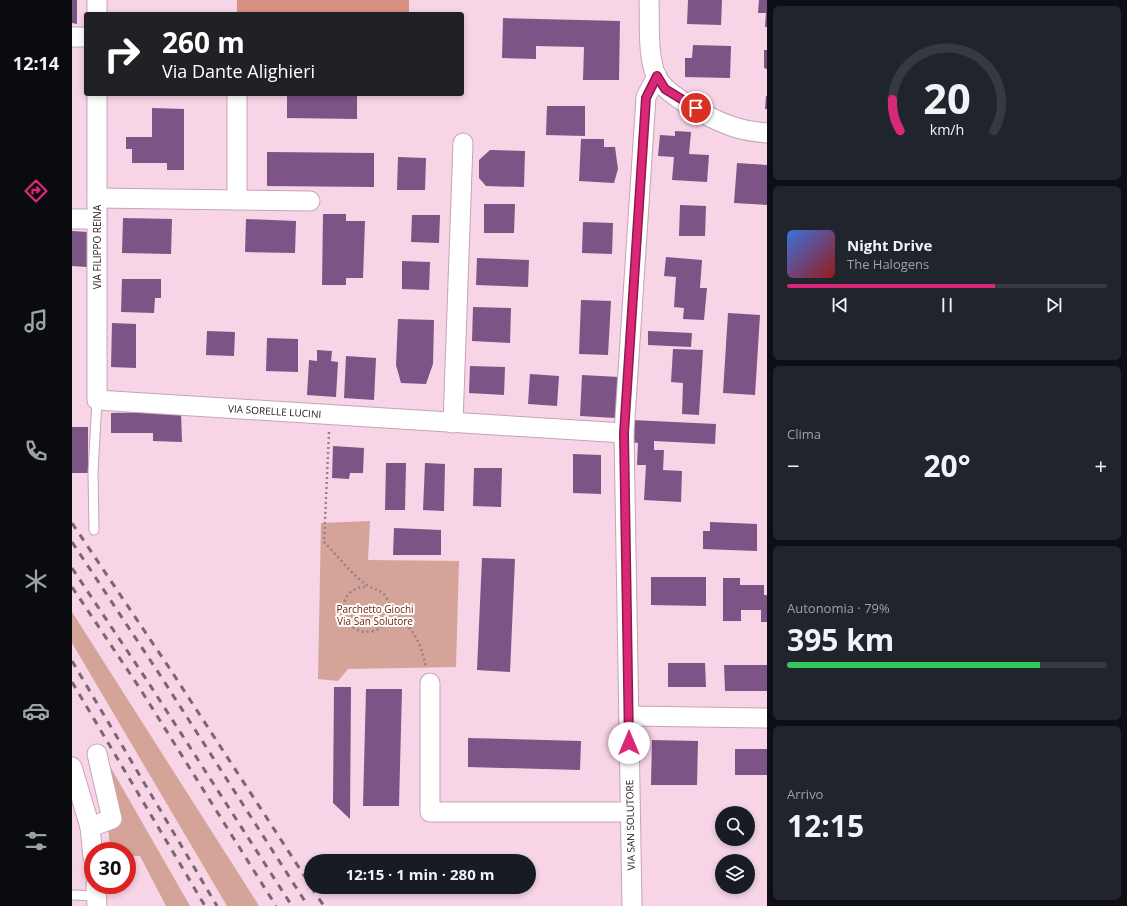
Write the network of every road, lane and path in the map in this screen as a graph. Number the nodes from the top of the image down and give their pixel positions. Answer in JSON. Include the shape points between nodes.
{"nodes":[{"id":1,"x":97,"y":0,"type":"edge"},
{"id":2,"x":649,"y":0,"type":"edge"},
{"id":3,"x":97,"y":12,"type":"edge"},
{"id":4,"x":72,"y":37,"type":"edge"},
{"id":5,"x":84,"y":37,"type":"edge"},
{"id":6,"x":657,"y":76,"type":"junction"},
{"id":7,"x":97,"y":96,"type":"edge"},
{"id":8,"x":237,"y":96,"type":"edge"},
{"id":9,"x":767,"y":133,"type":"edge"},
{"id":10,"x":463,"y":143,"type":"dead end"},
{"id":11,"x":97,"y":198,"type":"junction"},
{"id":12,"x":237,"y":200,"type":"junction"},
{"id":13,"x":310,"y":201,"type":"dead end"},
{"id":14,"x":72,"y":219,"type":"edge"},
{"id":15,"x":97,"y":219,"type":"junction"},
{"id":16,"x":97,"y":400,"type":"junction"},
{"id":17,"x":330,"y":415,"type":"junction"},
{"id":18,"x":453,"y":422,"type":"junction"},
{"id":19,"x":624,"y":433,"type":"junction"},
{"id":20,"x":94,"y":530,"type":"dead end"},
{"id":21,"x":368,"y":586,"type":"junction"},
{"id":22,"x":390,"y":611,"type":"junction"},
{"id":23,"x":430,"y":683,"type":"joint"},
{"id":24,"x":629,"y":716,"type":"junction"},
{"id":25,"x":767,"y":718,"type":"edge"},
{"id":26,"x":97,"y":754,"type":"dead end"},
{"id":27,"x":72,"y":767,"type":"edge"},
{"id":28,"x":630,"y":812,"type":"junction"},
{"id":29,"x":90,"y":828,"type":"junction"},
{"id":30,"x":91,"y":842,"type":"edge"},
{"id":31,"x":72,"y":896,"type":"edge"},
{"id":32,"x":97,"y":896,"type":"edge"},
{"id":33,"x":632,"y":906,"type":"edge"}],
"edges":[{"from":1,"to":3,"type":"street"},
{"from":2,"to":6,"type":"street","via":[[651,51]]},
{"from":4,"to":5,"type":"street"},
{"from":6,"to":9,"type":"street","via":[[665,89],[716,120]]},
{"from":6,"to":19,"type":"street","name":"VIA SAN SOLUTORE","via":[[646,98]]},
{"from":7,"to":11,"type":"street","name":"VIA FILIPPO REINA"},
{"from":8,"to":12,"type":"street"},
{"from":10,"to":18,"type":"street"},
{"from":11,"to":12,"type":"street"},
{"from":11,"to":15,"type":"street","name":"VIA FILIPPO REINA"},
{"from":12,"to":13,"type":"street"},
{"from":14,"to":15,"type":"street"},
{"from":15,"to":16,"type":"street","name":"VIA FILIPPO REINA"},
{"from":16,"to":17,"type":"street","name":"VIA SORELLE LUCINI"},
{"from":16,"to":20,"type":"lane","via":[[93,472]]},
{"from":17,"to":18,"type":"street","name":"VIA SORELLE LUCINI"},
{"from":17,"to":21,"type":"path","via":[[324,542]]},
{"from":18,"to":19,"type":"street","name":"VIA SORELLE LUCINI"},
{"from":19,"to":24,"type":"street","name":"VIA SAN SOLUTORE"},
{"from":21,"to":22,"type":"path","via":[[380,590],[388,599]]},
{"from":21,"to":22,"type":"path","via":[[355,589],[346,599],[344,612],[349,624],[360,632],[374,631],[385,624]]},
{"from":22,"to":23,"type":"path","via":[[404,621],[421,644]]},
{"from":23,"to":28,"type":"street","via":[[430,812]]},
{"from":24,"to":25,"type":"street"},
{"from":24,"to":28,"type":"street","name":"VIA SAN SOLUTORE"},
{"from":26,"to":29,"type":"street","via":[[112,819]]},
{"from":27,"to":29,"type":"street"},
{"from":28,"to":33,"type":"street","name":"VIA SAN SOLUTORE"},
{"from":29,"to":30,"type":"street"},
{"from":31,"to":32,"type":"lane"}]}
